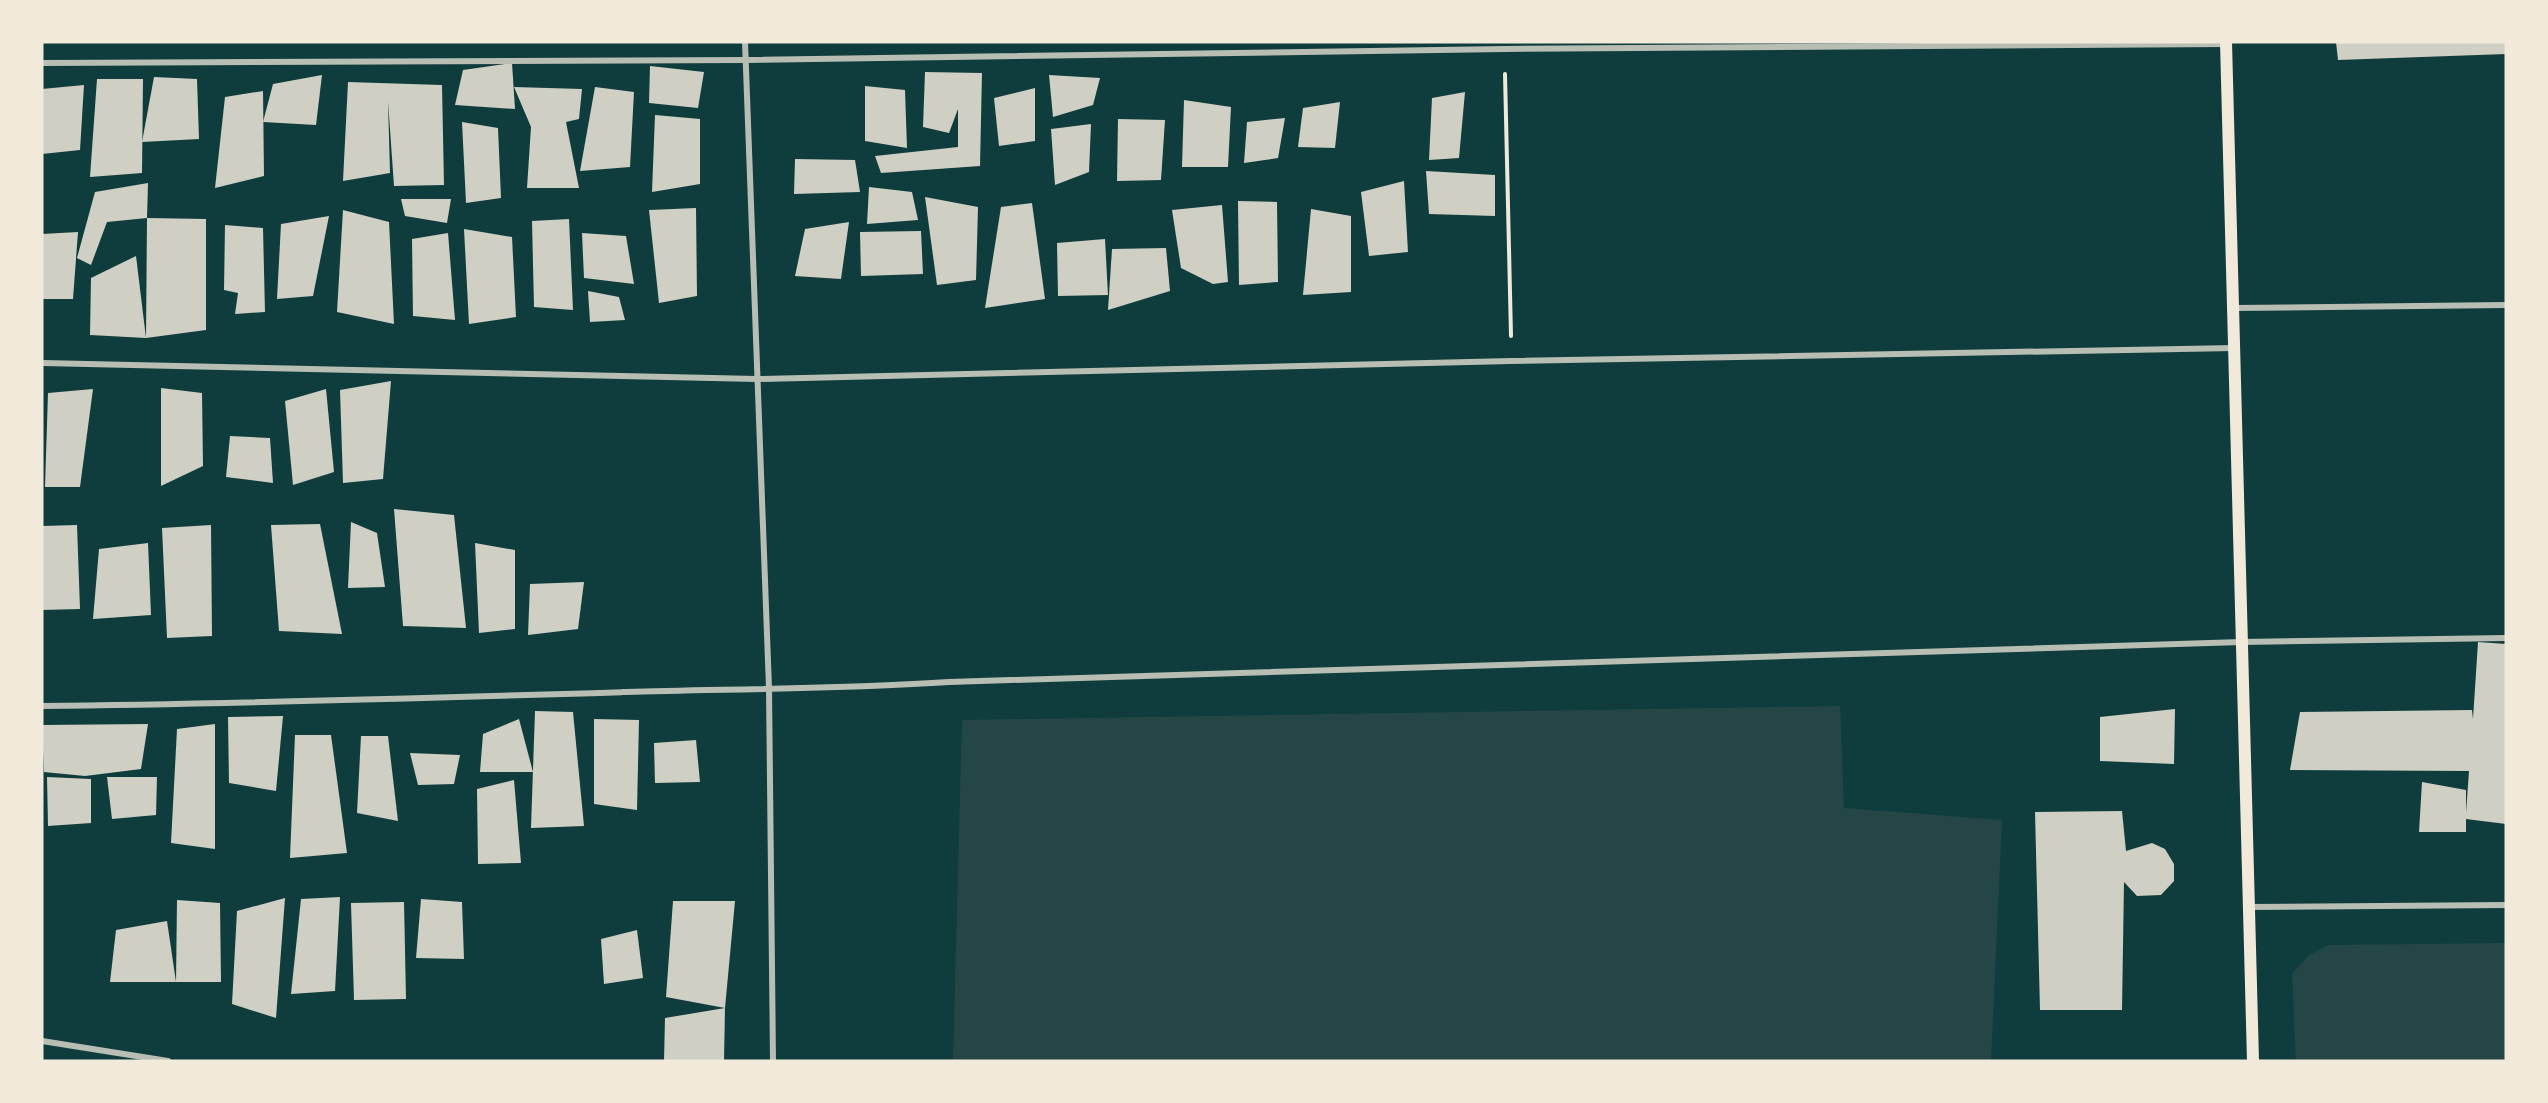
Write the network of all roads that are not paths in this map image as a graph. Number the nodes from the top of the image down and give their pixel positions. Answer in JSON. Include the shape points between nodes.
{"nodes":[{"id":1,"x":745,"y":42,"type":"edge"},
{"id":2,"x":2226,"y":43,"type":"edge"},
{"id":3,"x":746,"y":60,"type":"junction"},
{"id":4,"x":42,"y":63,"type":"edge"},
{"id":5,"x":2506,"y":305,"type":"edge"},
{"id":6,"x":2233,"y":308,"type":"junction"},
{"id":7,"x":2235,"y":348,"type":"junction"},
{"id":8,"x":42,"y":363,"type":"edge"},
{"id":9,"x":757,"y":379,"type":"junction"},
{"id":10,"x":2506,"y":638,"type":"edge"},
{"id":11,"x":2242,"y":642,"type":"junction"},
{"id":12,"x":769,"y":688,"type":"junction"},
{"id":13,"x":42,"y":706,"type":"edge"},
{"id":14,"x":2506,"y":905,"type":"edge"},
{"id":15,"x":2249,"y":907,"type":"junction"},
{"id":16,"x":42,"y":1041,"type":"edge"},
{"id":17,"x":168,"y":1061,"type":"edge"},
{"id":18,"x":773,"y":1061,"type":"edge"},
{"id":19,"x":2253,"y":1061,"type":"edge"}],
"edges":[{"from":1,"to":3,"type":"street"},
{"from":2,"to":3,"type":"street"},
{"from":2,"to":6,"type":"main road"},
{"from":3,"to":4,"type":"street"},
{"from":3,"to":9,"type":"street"},
{"from":5,"to":6,"type":"street"},
{"from":6,"to":7,"type":"main road"},
{"from":7,"to":9,"type":"street"},
{"from":7,"to":11,"type":"main road"},
{"from":8,"to":9,"type":"street"},
{"from":9,"to":12,"type":"street"},
{"from":10,"to":11,"type":"street"},
{"from":11,"to":12,"type":"street"},
{"from":11,"to":15,"type":"main road"},
{"from":12,"to":13,"type":"street"},
{"from":12,"to":18,"type":"street"},
{"from":14,"to":15,"type":"street"},
{"from":15,"to":19,"type":"main road"},
{"from":16,"to":17,"type":"street"}]}
